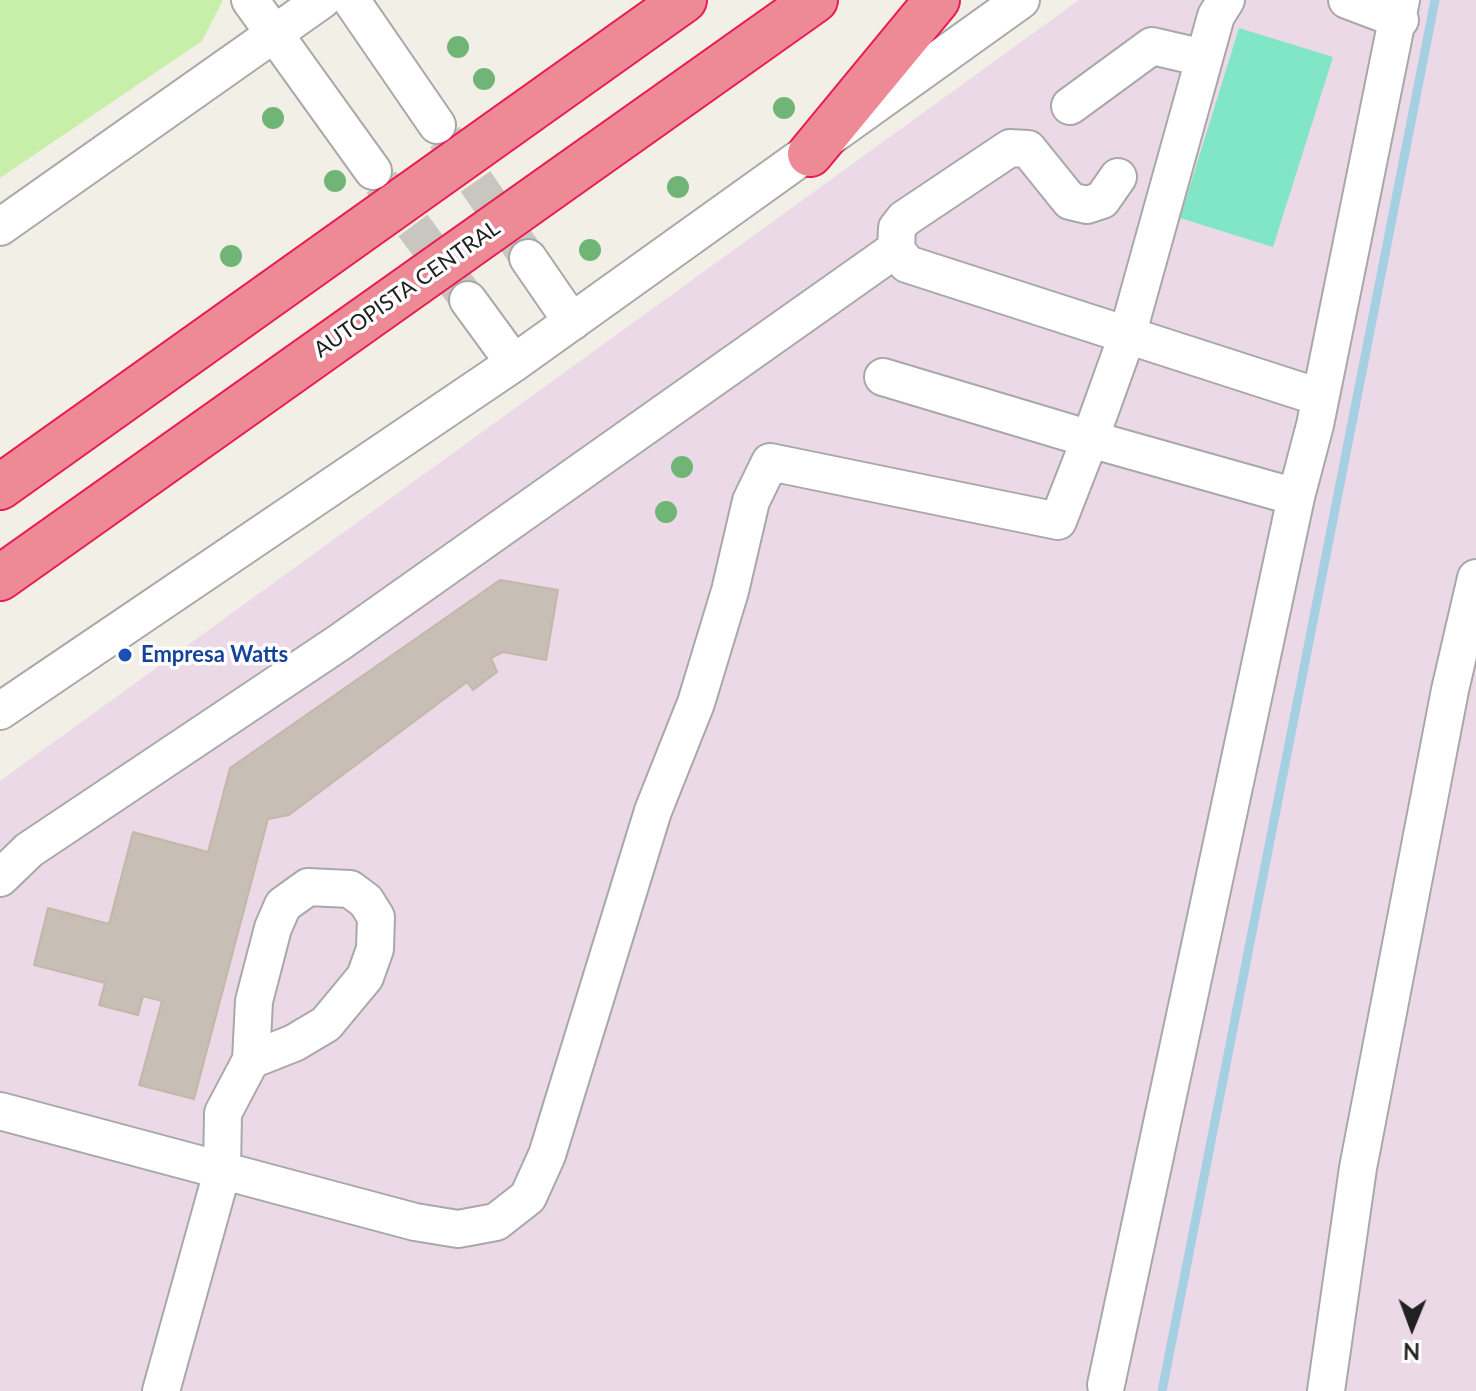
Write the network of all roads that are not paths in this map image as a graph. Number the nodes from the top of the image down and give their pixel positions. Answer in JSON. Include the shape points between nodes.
{"nodes":[{"id":1,"x":250,"y":0,"type":"edge"},
{"id":2,"x":322,"y":0,"type":"edge"},
{"id":3,"x":351,"y":0,"type":"edge"},
{"id":4,"x":684,"y":0,"type":"edge"},
{"id":5,"x":815,"y":0,"type":"edge"},
{"id":6,"x":937,"y":0,"type":"edge"},
{"id":7,"x":1021,"y":0,"type":"edge"},
{"id":8,"x":1226,"y":0,"type":"edge"},
{"id":9,"x":1347,"y":0,"type":"edge"},
{"id":10,"x":1400,"y":10,"type":"edge"},
{"id":11,"x":273,"y":35,"type":"junction"},
{"id":12,"x":1204,"y":58,"type":"junction"},
{"id":13,"x":1070,"y":106,"type":"dead end"},
{"id":14,"x":437,"y":125,"type":"tunnel mouth"},
{"id":15,"x":810,"y":154,"type":"junction"},
{"id":16,"x":373,"y":171,"type":"tunnel mouth"},
{"id":17,"x":1118,"y":177,"type":"dead end"},
{"id":18,"x":0,"y":227,"type":"edge"},
{"id":19,"x":896,"y":249,"type":"junction"},
{"id":20,"x":528,"y":258,"type":"tunnel mouth"},
{"id":21,"x":468,"y":300,"type":"tunnel mouth"},
{"id":22,"x":572,"y":322,"type":"junction"},
{"id":23,"x":1127,"y":336,"type":"junction"},
{"id":24,"x":514,"y":363,"type":"junction"},
{"id":25,"x":883,"y":377,"type":"dead end"},
{"id":26,"x":1319,"y":397,"type":"junction"},
{"id":27,"x":1090,"y":439,"type":"junction"},
{"id":28,"x":0,"y":487,"type":"edge"},
{"id":29,"x":1296,"y":497,"type":"junction"},
{"id":30,"x":0,"y":578,"type":"edge"},
{"id":31,"x":1476,"y":578,"type":"edge"},
{"id":32,"x":0,"y":711,"type":"edge"},
{"id":33,"x":0,"y":878,"type":"edge"},
{"id":34,"x":251,"y":1060,"type":"junction"},
{"id":35,"x":0,"y":1111,"type":"edge"},
{"id":36,"x":222,"y":1172,"type":"junction"},
{"id":37,"x":1106,"y":1385,"type":"dead end"},
{"id":38,"x":161,"y":1391,"type":"edge"},
{"id":39,"x":1326,"y":1391,"type":"edge"}],
"edges":[{"from":1,"to":11,"type":"street"},
{"from":2,"to":11,"type":"street"},
{"from":3,"to":14,"type":"street"},
{"from":4,"to":28,"type":"highway"},
{"from":5,"to":30,"type":"highway","name":"AUTOPISTA CENTRAL"},
{"from":6,"to":15,"type":"highway"},
{"from":7,"to":15,"type":"street"},
{"from":8,"to":12,"type":"street"},
{"from":9,"to":10,"type":"street"},
{"from":10,"to":26,"type":"street"},
{"from":11,"to":16,"type":"street"},
{"from":11,"to":18,"type":"street"},
{"from":12,"to":13,"type":"street","via":[[1152,46]]},
{"from":12,"to":23,"type":"street"},
{"from":15,"to":22,"type":"street"},
{"from":17,"to":19,"type":"street","via":[[1102,200],[1087,205],[1070,201],[1028,149],[1010,148],[904,219],[897,228]]},
{"from":19,"to":23,"type":"street","via":[[907,264]]},
{"from":19,"to":33,"type":"street","via":[[340,642],[29,850]]},
{"from":20,"to":22,"type":"street"},
{"from":21,"to":24,"type":"street"},
{"from":22,"to":24,"type":"street"},
{"from":23,"to":26,"type":"street"},
{"from":23,"to":27,"type":"street"},
{"from":24,"to":32,"type":"street"},
{"from":25,"to":27,"type":"street"},
{"from":26,"to":29,"type":"street"},
{"from":27,"to":29,"type":"street"},
{"from":27,"to":36,"type":"street","via":[[1058,521],[770,462],[751,501],[696,703],[653,811],[547,1155],[528,1197],[496,1222],[458,1229]]},
{"from":29,"to":37,"type":"street"},
{"from":31,"to":39,"type":"street","via":[[1358,1168]]},
{"from":34,"to":34,"type":"street","via":[[326,1024],[365,977],[375,949],[376,917],[350,889],[308,887],[283,905],[254,1001]]},
{"from":34,"to":36,"type":"street","via":[[223,1113]]},
{"from":35,"to":36,"type":"street"},
{"from":36,"to":38,"type":"street"}]}
